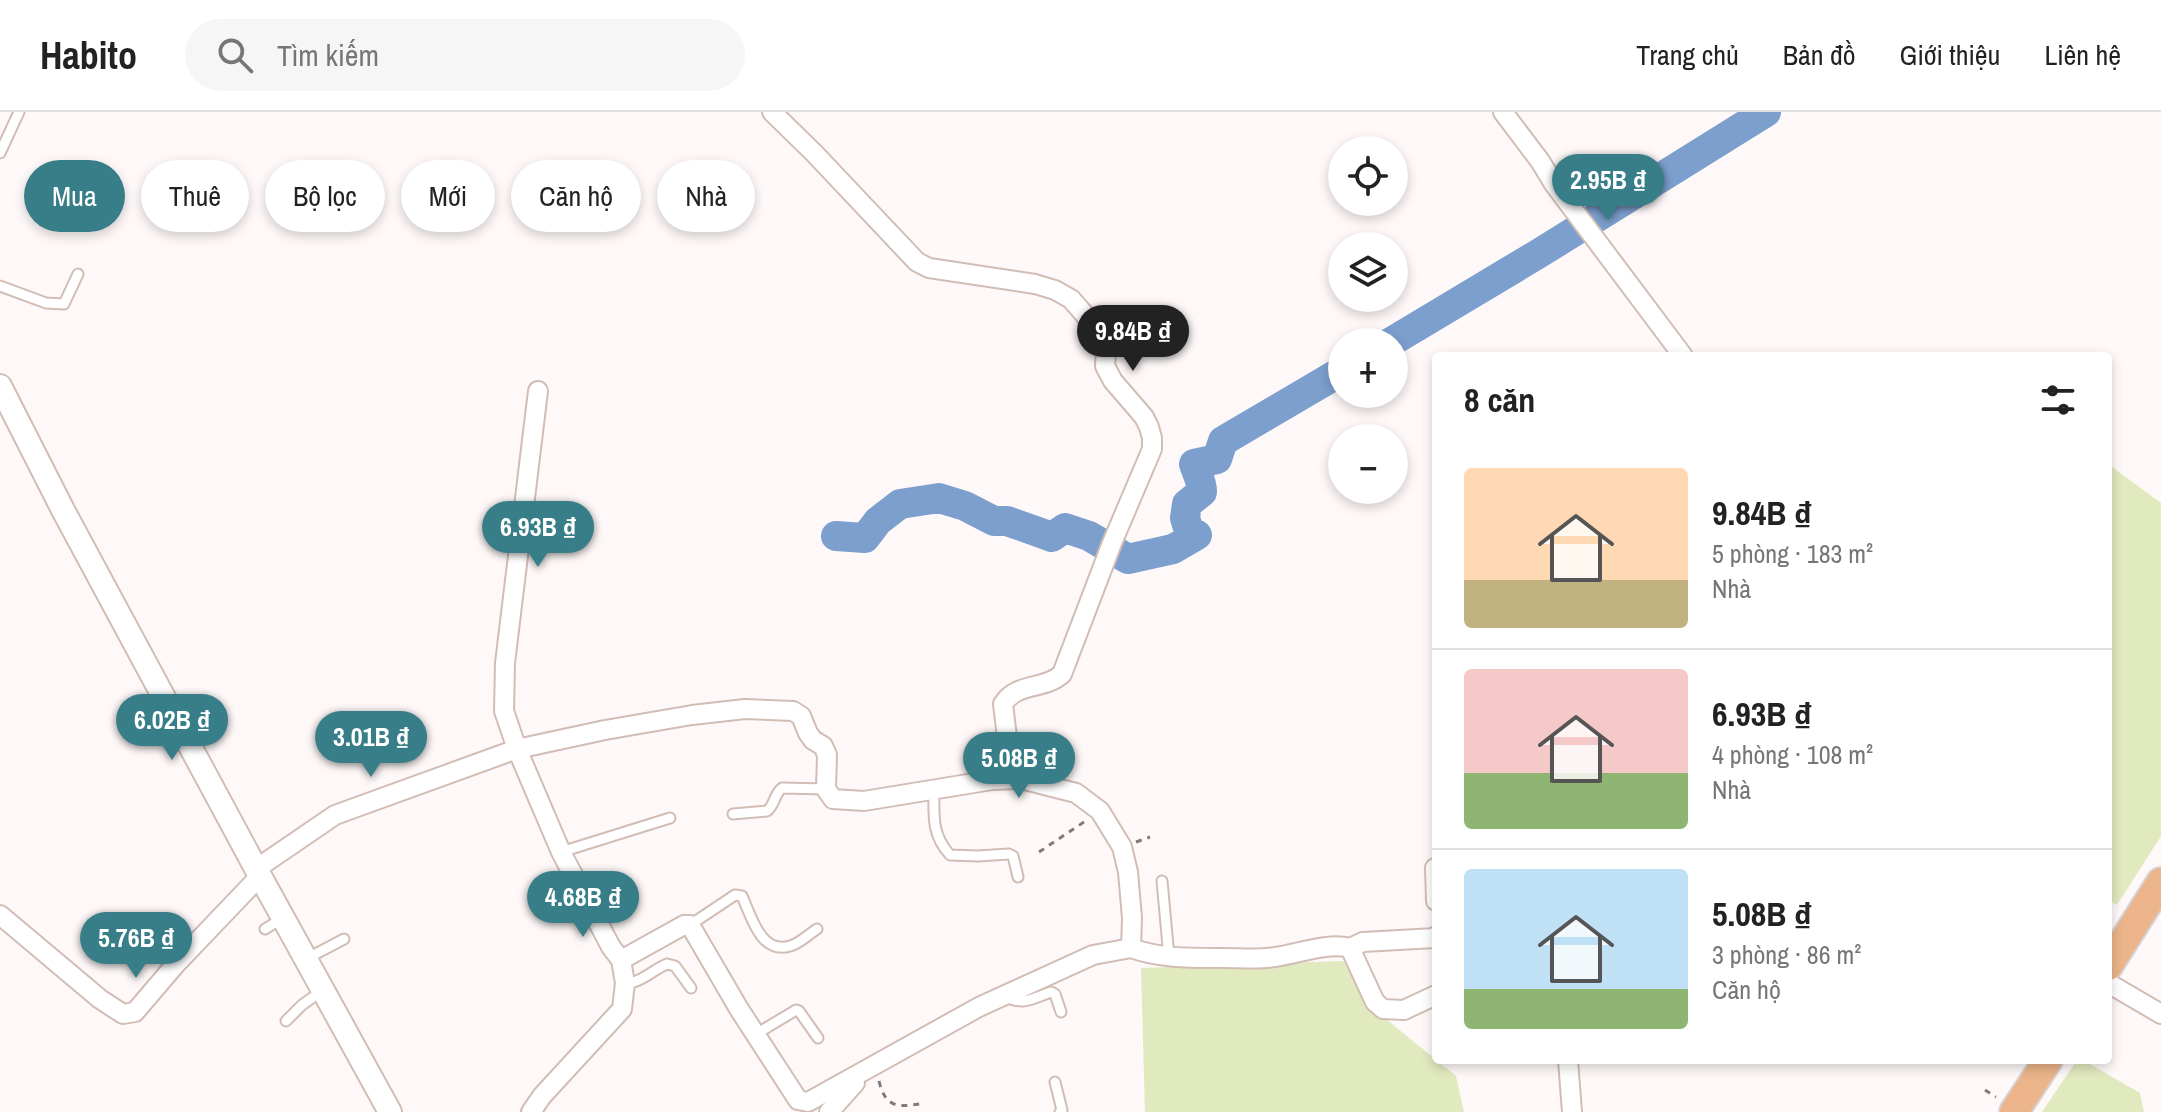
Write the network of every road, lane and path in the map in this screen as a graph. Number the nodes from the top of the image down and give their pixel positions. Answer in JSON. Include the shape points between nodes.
{"nodes":[{"id":1,"x":19,"y":112,"type":"edge"},
{"id":2,"x":772,"y":112,"type":"edge"},
{"id":3,"x":1503,"y":112,"type":"edge"},
{"id":4,"x":0,"y":153,"type":"edge"},
{"id":5,"x":78,"y":274,"type":"dead end"},
{"id":6,"x":0,"y":286,"type":"edge"},
{"id":7,"x":1680,"y":352,"type":"edge"},
{"id":8,"x":0,"y":386,"type":"edge"},
{"id":9,"x":538,"y":391,"type":"dead end"},
{"id":10,"x":517,"y":749,"type":"junction"},
{"id":11,"x":1012,"y":779,"type":"junction"},
{"id":12,"x":826,"y":789,"type":"junction"},
{"id":13,"x":934,"y":789,"type":"junction"},
{"id":14,"x":1100,"y":811,"type":"junction"},
{"id":15,"x":733,"y":814,"type":"dead end"},
{"id":16,"x":670,"y":818,"type":"dead end"},
{"id":17,"x":561,"y":852,"type":"junction"},
{"id":18,"x":1039,"y":852,"type":"dead end"},
{"id":19,"x":258,"y":872,"type":"junction"},
{"id":20,"x":1018,"y":877,"type":"dead end"},
{"id":21,"x":1162,"y":881,"type":"dead end"},
{"id":22,"x":2161,"y":882,"type":"edge"},
{"id":23,"x":0,"y":915,"type":"edge"},
{"id":24,"x":690,"y":925,"type":"junction"},
{"id":25,"x":817,"y":929,"type":"dead end"},
{"id":26,"x":1432,"y":938,"type":"edge"},
{"id":27,"x":344,"y":939,"type":"dead end"},
{"id":28,"x":1131,"y":948,"type":"junction"},
{"id":29,"x":1350,"y":948,"type":"junction"},
{"id":30,"x":1169,"y":957,"type":"junction"},
{"id":31,"x":306,"y":959,"type":"junction"},
{"id":32,"x":621,"y":960,"type":"junction"},
{"id":33,"x":2112,"y":960,"type":"edge"},
{"id":34,"x":625,"y":983,"type":"junction"},
{"id":35,"x":2112,"y":985,"type":"edge"},
{"id":36,"x":691,"y":988,"type":"dead end"},
{"id":37,"x":323,"y":990,"type":"junction"},
{"id":38,"x":1004,"y":996,"type":"junction"},
{"id":39,"x":1432,"y":997,"type":"edge"},
{"id":40,"x":1061,"y":1012,"type":"dead end"},
{"id":41,"x":2161,"y":1014,"type":"edge"},
{"id":42,"x":286,"y":1021,"type":"dead end"},
{"id":43,"x":756,"y":1034,"type":"junction"},
{"id":44,"x":818,"y":1038,"type":"dead end"},
{"id":45,"x":1568,"y":1064,"type":"edge"},
{"id":46,"x":2045,"y":1064,"type":"edge"},
{"id":47,"x":875,"y":1066,"type":"junction"},
{"id":48,"x":857,"y":1076,"type":"junction"},
{"id":49,"x":1055,"y":1082,"type":"dead end"},
{"id":50,"x":925,"y":1103,"type":"dead end"},
{"id":51,"x":390,"y":1112,"type":"edge"},
{"id":52,"x":531,"y":1112,"type":"edge"},
{"id":53,"x":829,"y":1112,"type":"edge"},
{"id":54,"x":1060,"y":1112,"type":"edge"},
{"id":55,"x":1572,"y":1112,"type":"edge"},
{"id":56,"x":2014,"y":1112,"type":"edge"}],
"edges":[{"from":1,"to":4,"type":"lane"},
{"from":2,"to":11,"type":"street","via":[[917,262],[1035,284],[1071,299],[1106,351],[1105,366],[1113,381],[1149,427],[1152,449],[1062,674],[1023,688],[1003,704]]},
{"from":3,"to":7,"type":"street"},
{"from":5,"to":6,"type":"lane","via":[[64,304]]},
{"from":8,"to":19,"type":"street"},
{"from":9,"to":10,"type":"street","via":[[505,663],[504,711]]},
{"from":10,"to":12,"type":"street","via":[[692,715],[793,711],[827,755]]},
{"from":10,"to":17,"type":"street"},
{"from":10,"to":19,"type":"street","via":[[335,815]]},
{"from":11,"to":13,"type":"street"},
{"from":11,"to":14,"type":"street","via":[[1076,793]]},
{"from":12,"to":13,"type":"street","via":[[833,799],[848,801]]},
{"from":12,"to":15,"type":"lane","via":[[782,788],[767,811]]},
{"from":13,"to":20,"type":"lane","via":[[934,823],[940,844],[950,855],[1009,854]]},
{"from":14,"to":18,"type":"path"},
{"from":14,"to":28,"type":"street","via":[[1122,847],[1128,872]]},
{"from":16,"to":17,"type":"lane"},
{"from":17,"to":32,"type":"street"},
{"from":19,"to":23,"type":"street","via":[[135,1012],[123,1014],[100,999]]},
{"from":19,"to":31,"type":"street","via":[[274,924]]},
{"from":21,"to":30,"type":"lane"},
{"from":22,"to":33,"type":"highway"},
{"from":24,"to":25,"type":"lane","via":[[735,895],[742,896],[762,939],[774,947],[790,946]]},
{"from":24,"to":32,"type":"street"},
{"from":24,"to":43,"type":"street"},
{"from":26,"to":29,"type":"street","via":[[1363,942]]},
{"from":27,"to":31,"type":"lane"},
{"from":28,"to":30,"type":"street"},
{"from":28,"to":38,"type":"street","via":[[1093,955]]},
{"from":29,"to":30,"type":"street","via":[[1264,959]]},
{"from":29,"to":39,"type":"street","via":[[1383,1009],[1404,1010]]},
{"from":31,"to":37,"type":"street"},
{"from":32,"to":34,"type":"street"},
{"from":34,"to":36,"type":"lane","via":[[633,984],[667,964],[675,966]]},
{"from":34,"to":52,"type":"street","via":[[622,1009]]},
{"from":35,"to":41,"type":"street"},
{"from":37,"to":42,"type":"lane"},
{"from":37,"to":51,"type":"street"},
{"from":38,"to":40,"type":"lane","via":[[1021,1002],[1051,992]]},
{"from":38,"to":47,"type":"street"},
{"from":43,"to":44,"type":"lane","via":[[796,1010]]},
{"from":43,"to":48,"type":"street","via":[[798,1100],[808,1102]]},
{"from":45,"to":55,"type":"street"},
{"from":46,"to":56,"type":"highway"},
{"from":47,"to":48,"type":"street"},
{"from":47,"to":50,"type":"path","via":[[892,1105]]},
{"from":48,"to":53,"type":"street"},
{"from":49,"to":54,"type":"lane"}]}
